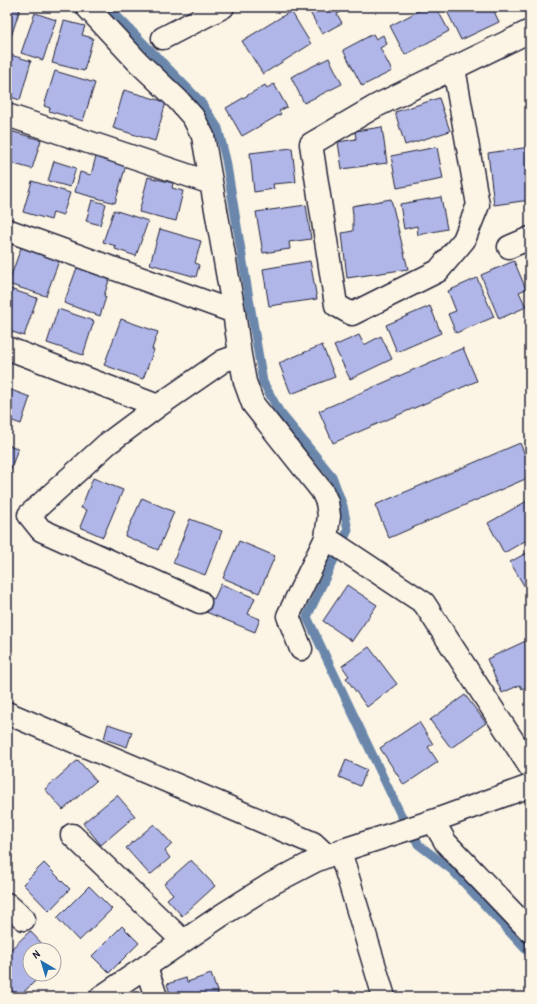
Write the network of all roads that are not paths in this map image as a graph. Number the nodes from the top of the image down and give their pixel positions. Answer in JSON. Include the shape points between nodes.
{"nodes":[{"id":1,"x":87,"y":7,"type":"edge"},
{"id":2,"x":223,"y":7,"type":"edge"},
{"id":3,"x":530,"y":31,"type":"edge"},
{"id":4,"x":163,"y":38,"type":"dead end"},
{"id":5,"x":454,"y":68,"type":"junction"},
{"id":6,"x":7,"y":115,"type":"edge"},
{"id":7,"x":211,"y":183,"type":"junction"},
{"id":8,"x":7,"y":230,"type":"edge"},
{"id":9,"x":530,"y":238,"type":"edge"},
{"id":10,"x":509,"y":247,"type":"dead end"},
{"id":11,"x":234,"y":312,"type":"junction"},
{"id":12,"x":7,"y":348,"type":"edge"},
{"id":13,"x":240,"y":355,"type":"junction"},
{"id":14,"x":158,"y":406,"type":"junction"},
{"id":15,"x":335,"y":545,"type":"junction"},
{"id":16,"x":200,"y":602,"type":"dead end"},
{"id":17,"x":301,"y":649,"type":"dead end"},
{"id":18,"x":7,"y":713,"type":"edge"},
{"id":19,"x":530,"y":767,"type":"edge"},
{"id":20,"x":530,"y":786,"type":"edge"},
{"id":21,"x":417,"y":826,"type":"junction"},
{"id":22,"x":72,"y":836,"type":"dead end"},
{"id":23,"x":333,"y":853,"type":"junction"},
{"id":24,"x":7,"y":904,"type":"edge"},
{"id":25,"x":24,"y":919,"type":"dead end"},
{"id":26,"x":530,"y":931,"type":"edge"},
{"id":27,"x":183,"y":941,"type":"junction"},
{"id":28,"x":146,"y":967,"type":"junction"},
{"id":29,"x":101,"y":997,"type":"edge"},
{"id":30,"x":156,"y":997,"type":"edge"},
{"id":31,"x":384,"y":997,"type":"edge"}],
"edges":[{"from":1,"to":7,"type":"street","via":[[193,117],[203,136]]},
{"from":2,"to":4,"type":"street"},
{"from":3,"to":5,"type":"street"},
{"from":5,"to":5,"type":"street","via":[[478,205],[464,240],[438,271],[352,314],[336,305],[311,144],[376,106]]},
{"from":6,"to":7,"type":"street"},
{"from":7,"to":11,"type":"street"},
{"from":8,"to":11,"type":"street"},
{"from":9,"to":10,"type":"street"},
{"from":11,"to":13,"type":"street"},
{"from":12,"to":14,"type":"street"},
{"from":13,"to":14,"type":"street","via":[[223,361]]},
{"from":13,"to":15,"type":"street","via":[[245,382],[253,404],[322,491],[327,502]]},
{"from":14,"to":16,"type":"street","via":[[107,444],[29,515],[41,530]]},
{"from":15,"to":17,"type":"street","via":[[288,616]]},
{"from":15,"to":19,"type":"street","via":[[424,603]]},
{"from":18,"to":23,"type":"street"},
{"from":20,"to":21,"type":"street"},
{"from":21,"to":23,"type":"street"},
{"from":21,"to":26,"type":"street","via":[[446,843]]},
{"from":22,"to":27,"type":"street"},
{"from":23,"to":27,"type":"street","via":[[271,884]]},
{"from":23,"to":31,"type":"street"},
{"from":24,"to":25,"type":"street"},
{"from":27,"to":28,"type":"street"},
{"from":28,"to":29,"type":"street"},
{"from":28,"to":30,"type":"street"}]}
